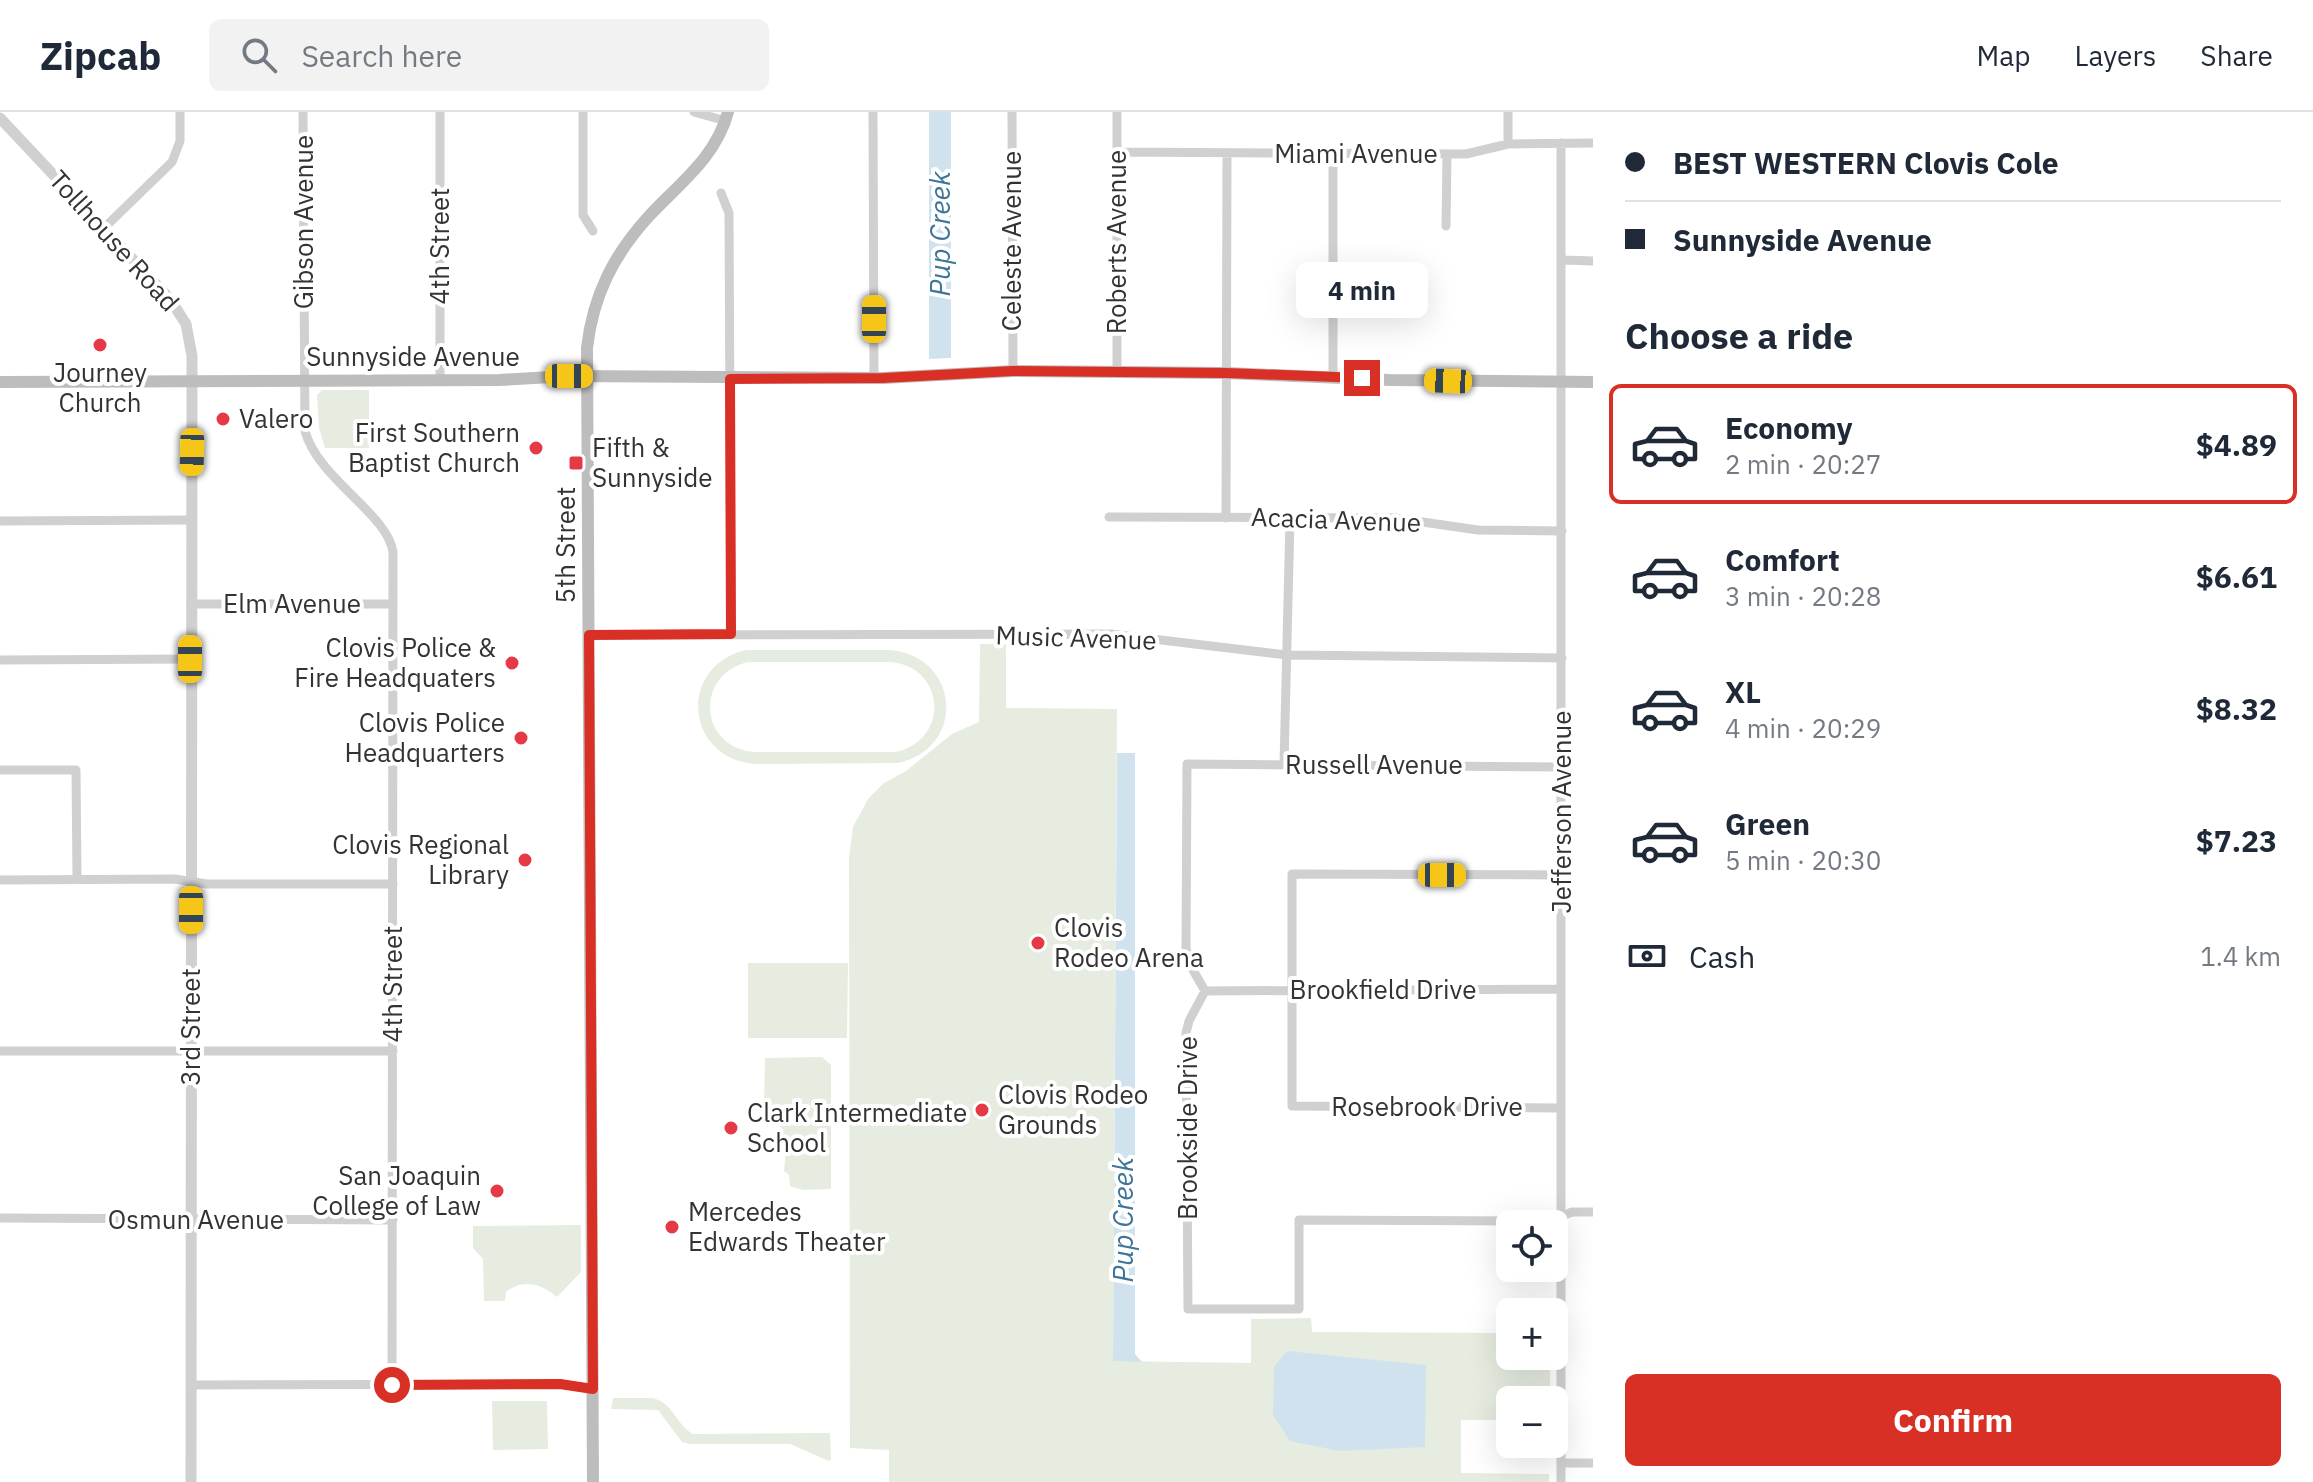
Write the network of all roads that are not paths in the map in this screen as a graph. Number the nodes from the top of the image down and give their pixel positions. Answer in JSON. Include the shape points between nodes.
{"nodes":[{"id":1,"x":180,"y":112,"type":"edge"},
{"id":2,"x":303,"y":112,"type":"edge"},
{"id":3,"x":440,"y":112,"type":"edge"},
{"id":4,"x":583,"y":112,"type":"edge"},
{"id":5,"x":694,"y":112,"type":"edge"},
{"id":6,"x":873,"y":112,"type":"edge"},
{"id":7,"x":1012,"y":112,"type":"edge"},
{"id":8,"x":1117,"y":112,"type":"edge"},
{"id":9,"x":1508,"y":112,"type":"edge"},
{"id":10,"x":727,"y":116,"type":"edge"},
{"id":11,"x":0,"y":118,"type":"edge"},
{"id":12,"x":1561,"y":143,"type":"junction"},
{"id":13,"x":1593,"y":143,"type":"edge"},
{"id":14,"x":1508,"y":144,"type":"junction"},
{"id":15,"x":1117,"y":152,"type":"junction"},
{"id":16,"x":1227,"y":154,"type":"junction"},
{"id":17,"x":1333,"y":154,"type":"junction"},
{"id":18,"x":1447,"y":154,"type":"junction"},
{"id":19,"x":721,"y":193,"type":"dead end"},
{"id":20,"x":1446,"y":226,"type":"dead end"},
{"id":21,"x":104,"y":228,"type":"junction"},
{"id":22,"x":593,"y":231,"type":"dead end"},
{"id":23,"x":1563,"y":260,"type":"junction"},
{"id":24,"x":1593,"y":261,"type":"edge"},
{"id":25,"x":1013,"y":371,"type":"junction"},
{"id":26,"x":1117,"y":372,"type":"junction"},
{"id":27,"x":1226,"y":373,"type":"junction"},
{"id":28,"x":587,"y":376,"type":"junction"},
{"id":29,"x":1333,"y":377,"type":"junction"},
{"id":30,"x":874,"y":378,"type":"junction"},
{"id":31,"x":730,"y":379,"type":"junction"},
{"id":32,"x":192,"y":380,"type":"junction"},
{"id":33,"x":304,"y":380,"type":"junction"},
{"id":34,"x":440,"y":380,"type":"junction"},
{"id":35,"x":0,"y":382,"type":"edge"},
{"id":36,"x":1561,"y":382,"type":"junction"},
{"id":37,"x":1593,"y":382,"type":"edge"},
{"id":38,"x":1109,"y":517,"type":"dead end"},
{"id":39,"x":1226,"y":518,"type":"junction"},
{"id":40,"x":1290,"y":519,"type":"junction"},
{"id":41,"x":191,"y":520,"type":"junction"},
{"id":42,"x":0,"y":521,"type":"edge"},
{"id":43,"x":1562,"y":531,"type":"junction"},
{"id":44,"x":191,"y":604,"type":"junction"},
{"id":45,"x":393,"y":604,"type":"junction"},
{"id":46,"x":731,"y":634,"type":"junction"},
{"id":47,"x":589,"y":635,"type":"junction"},
{"id":48,"x":1287,"y":655,"type":"junction"},
{"id":49,"x":1562,"y":658,"type":"junction"},
{"id":50,"x":190,"y":659,"type":"junction"},
{"id":51,"x":0,"y":660,"type":"edge"},
{"id":52,"x":1284,"y":765,"type":"junction"},
{"id":53,"x":1561,"y":767,"type":"junction"},
{"id":54,"x":0,"y":770,"type":"edge"},
{"id":55,"x":1561,"y":875,"type":"junction"},
{"id":56,"x":77,"y":879,"type":"junction"},
{"id":57,"x":0,"y":880,"type":"edge"},
{"id":58,"x":191,"y":881,"type":"junction"},
{"id":59,"x":393,"y":884,"type":"junction"},
{"id":60,"x":1561,"y":989,"type":"junction"},
{"id":61,"x":1292,"y":990,"type":"junction"},
{"id":62,"x":1205,"y":991,"type":"junction"},
{"id":63,"x":0,"y":1051,"type":"edge"},
{"id":64,"x":191,"y":1051,"type":"junction"},
{"id":65,"x":393,"y":1051,"type":"junction"},
{"id":66,"x":1561,"y":1108,"type":"junction"},
{"id":67,"x":1562,"y":1210,"type":"edge"},
{"id":68,"x":1593,"y":1212,"type":"edge"},
{"id":69,"x":1568,"y":1214,"type":"edge"},
{"id":70,"x":0,"y":1218,"type":"edge"},
{"id":71,"x":191,"y":1220,"type":"junction"},
{"id":72,"x":393,"y":1220,"type":"junction"},
{"id":73,"x":1496,"y":1221,"type":"edge"},
{"id":74,"x":1562,"y":1282,"type":"edge"},
{"id":75,"x":191,"y":1385,"type":"junction"},
{"id":76,"x":392,"y":1385,"type":"junction"},
{"id":77,"x":593,"y":1389,"type":"junction"},
{"id":78,"x":1561,"y":1463,"type":"junction"},
{"id":79,"x":1593,"y":1463,"type":"edge"},
{"id":80,"x":191,"y":1482,"type":"edge"},
{"id":81,"x":593,"y":1482,"type":"edge"},
{"id":82,"x":1561,"y":1482,"type":"edge"}],
"edges":[{"from":1,"to":21,"type":"street","via":[[180,141],[172,162]]},
{"from":2,"to":33,"type":"street","name":"Gibson Avenue"},
{"from":3,"to":34,"type":"street","name":"4th Street"},
{"from":4,"to":22,"type":"street","via":[[583,215]]},
{"from":5,"to":10,"type":"street"},
{"from":6,"to":30,"type":"street"},
{"from":7,"to":25,"type":"street","name":"Celeste Avenue"},
{"from":8,"to":15,"type":"street","name":"Roberts Avenue"},
{"from":9,"to":14,"type":"street"},
{"from":10,"to":28,"type":"main road","name":"5th Street","via":[[700,165],[642,225],[605,277],[590,326]]},
{"from":11,"to":21,"type":"street","name":"Tollhouse Road"},
{"from":12,"to":13,"type":"street","name":"Miami Avenue"},
{"from":12,"to":14,"type":"street","name":"Miami Avenue"},
{"from":12,"to":23,"type":"street","name":"Jefferson Avenue"},
{"from":14,"to":18,"type":"street","name":"Miami Avenue"},
{"from":15,"to":16,"type":"street","name":"Miami Avenue"},
{"from":15,"to":26,"type":"street","name":"Roberts Avenue"},
{"from":16,"to":17,"type":"street","name":"Miami Avenue"},
{"from":16,"to":27,"type":"street"},
{"from":17,"to":18,"type":"street","name":"Miami Avenue"},
{"from":17,"to":29,"type":"street"},
{"from":18,"to":20,"type":"street"},
{"from":19,"to":31,"type":"street","via":[[729,213]]},
{"from":21,"to":32,"type":"street","name":"Tollhouse Road","via":[[180,314],[190,338]]},
{"from":23,"to":24,"type":"street"},
{"from":23,"to":36,"type":"street","name":"Jefferson Avenue"},
{"from":25,"to":26,"type":"main road","name":"Sunnyside Avenue"},
{"from":25,"to":30,"type":"main road","name":"Sunnyside Avenue"},
{"from":26,"to":27,"type":"main road","name":"Sunnyside Avenue"},
{"from":27,"to":29,"type":"main road","name":"Sunnyside Avenue"},
{"from":27,"to":39,"type":"street"},
{"from":28,"to":31,"type":"main road","name":"Sunnyside Avenue"},
{"from":28,"to":34,"type":"main road","name":"Sunnyside Avenue"},
{"from":28,"to":47,"type":"main road","name":"5th Street"},
{"from":29,"to":36,"type":"main road","name":"Sunnyside Avenue"},
{"from":30,"to":31,"type":"main road","name":"Sunnyside Avenue"},
{"from":31,"to":46,"type":"street"},
{"from":32,"to":33,"type":"main road","name":"Sunnyside Avenue"},
{"from":32,"to":35,"type":"main road","name":"Sunnyside Avenue"},
{"from":32,"to":41,"type":"street","name":"3rd Street"},
{"from":33,"to":34,"type":"main road","name":"Sunnyside Avenue"},
{"from":33,"to":45,"type":"street","name":"4th Street","via":[[304,424],[314,453],[388,536]]},
{"from":36,"to":37,"type":"main road","name":"Sunnyside Avenue"},
{"from":36,"to":43,"type":"street","name":"Jefferson Avenue"},
{"from":38,"to":39,"type":"street","name":"Acacia Avenue"},
{"from":39,"to":40,"type":"street","name":"Acacia Avenue"},
{"from":40,"to":43,"type":"street","name":"Acacia Avenue","via":[[1395,518],[1478,530]]},
{"from":40,"to":48,"type":"street"},
{"from":41,"to":42,"type":"street"},
{"from":41,"to":44,"type":"street","name":"3rd Street"},
{"from":43,"to":49,"type":"street","name":"Jefferson Avenue"},
{"from":44,"to":45,"type":"street","name":"Elm Avenue"},
{"from":44,"to":50,"type":"street","name":"3rd Street"},
{"from":45,"to":59,"type":"street","name":"4th Street"},
{"from":46,"to":47,"type":"street","name":"Music Avenue"},
{"from":46,"to":48,"type":"street","name":"Music Avenue","via":[[1111,634]]},
{"from":47,"to":77,"type":"main road","name":"5th Street"},
{"from":48,"to":49,"type":"street","name":"Music Avenue"},
{"from":48,"to":52,"type":"street"},
{"from":49,"to":53,"type":"street","name":"Jefferson Avenue"},
{"from":50,"to":51,"type":"street"},
{"from":50,"to":58,"type":"street","name":"3rd Street"},
{"from":52,"to":53,"type":"street","name":"Russell Avenue"},
{"from":52,"to":62,"type":"street","name":"Russell Avenue","via":[[1187,764],[1186,948]]},
{"from":53,"to":55,"type":"street","name":"Jefferson Avenue"},
{"from":54,"to":56,"type":"street","via":[[76,770]]},
{"from":55,"to":60,"type":"street","name":"Jefferson Avenue"},
{"from":55,"to":61,"type":"street","via":[[1292,874]]},
{"from":56,"to":57,"type":"street"},
{"from":56,"to":58,"type":"street"},
{"from":58,"to":59,"type":"street"},
{"from":58,"to":64,"type":"street","name":"3rd Street"},
{"from":59,"to":65,"type":"street","name":"4th Street"},
{"from":60,"to":61,"type":"street","name":"Brookfield Drive"},
{"from":60,"to":66,"type":"street","name":"Jefferson Avenue"},
{"from":61,"to":62,"type":"street","name":"Brookfield Drive"},
{"from":61,"to":66,"type":"street","name":"Rosebrook Drive","via":[[1292,1106]]},
{"from":62,"to":73,"type":"street","name":"Brookside Drive","via":[[1186,1033],[1188,1309],[1299,1309],[1299,1220]]},
{"from":63,"to":64,"type":"street"},
{"from":64,"to":65,"type":"street"},
{"from":64,"to":71,"type":"street","name":"3rd Street"},
{"from":65,"to":72,"type":"street","name":"4th Street"},
{"from":66,"to":67,"type":"street","name":"Jefferson Avenue"},
{"from":68,"to":69,"type":"street"},
{"from":70,"to":71,"type":"street","name":"Osmun Avenue"},
{"from":71,"to":72,"type":"street","name":"Osmun Avenue"},
{"from":71,"to":75,"type":"street","name":"3rd Street"},
{"from":72,"to":76,"type":"street","name":"4th Street"},
{"from":74,"to":78,"type":"street","name":"Jefferson Avenue"},
{"from":75,"to":76,"type":"street"},
{"from":75,"to":80,"type":"street","name":"3rd Street"},
{"from":76,"to":77,"type":"street","via":[[560,1384]]},
{"from":77,"to":81,"type":"main road","name":"5th Street"},
{"from":78,"to":79,"type":"street"},
{"from":78,"to":82,"type":"street","name":"Jefferson Avenue"}]}
